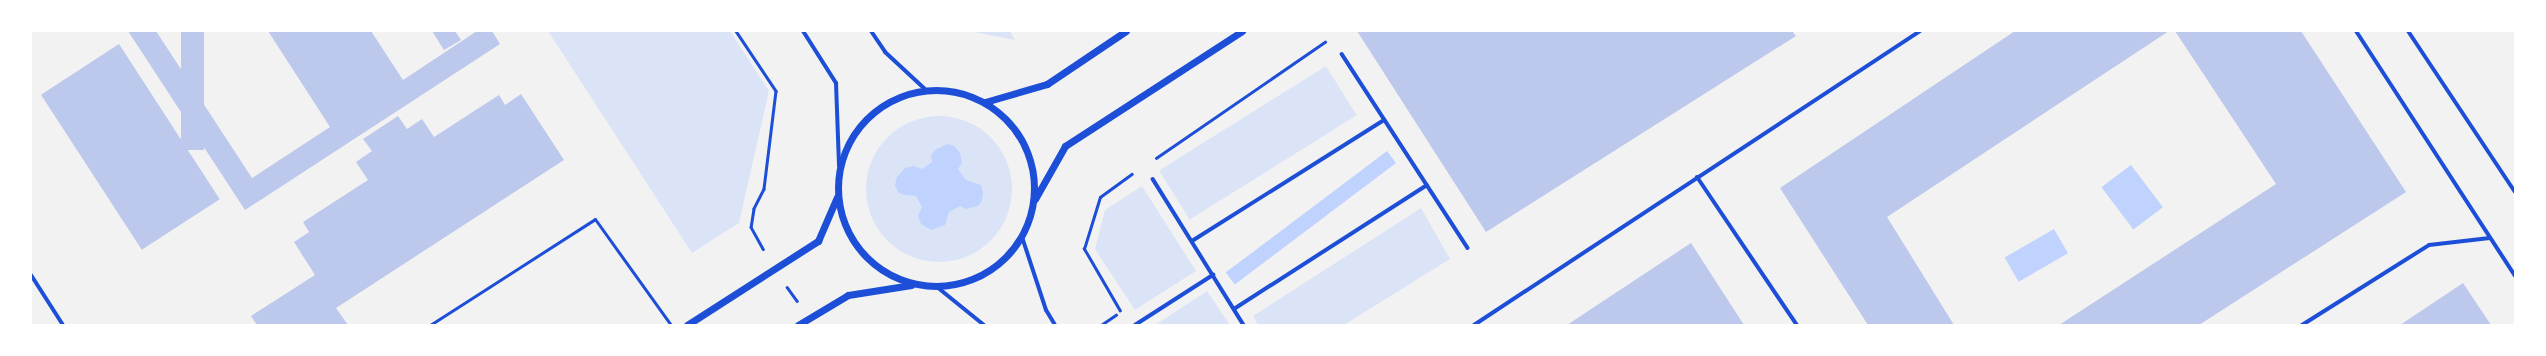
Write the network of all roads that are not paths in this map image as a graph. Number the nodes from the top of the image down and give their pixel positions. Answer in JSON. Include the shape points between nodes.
{"nodes":[{"id":1,"x":803,"y":31,"type":"edge"},
{"id":2,"x":871,"y":31,"type":"edge"},
{"id":3,"x":1126,"y":31,"type":"edge"},
{"id":4,"x":1242,"y":31,"type":"edge"},
{"id":5,"x":1920,"y":31,"type":"edge"},
{"id":6,"x":2356,"y":31,"type":"edge"},
{"id":7,"x":2408,"y":31,"type":"edge"},
{"id":8,"x":1342,"y":54,"type":"dead end"},
{"id":9,"x":925,"y":89,"type":"junction"},
{"id":10,"x":985,"y":102,"type":"junction"},
{"id":11,"x":1384,"y":120,"type":"junction"},
{"id":12,"x":839,"y":166,"type":"junction"},
{"id":13,"x":1697,"y":177,"type":"junction"},
{"id":14,"x":1153,"y":179,"type":"dead end"},
{"id":15,"x":1427,"y":185,"type":"junction"},
{"id":16,"x":2515,"y":192,"type":"edge"},
{"id":17,"x":837,"y":197,"type":"junction"},
{"id":18,"x":1035,"y":199,"type":"junction"},
{"id":19,"x":1022,"y":237,"type":"junction"},
{"id":20,"x":2490,"y":238,"type":"junction"},
{"id":21,"x":1192,"y":241,"type":"junction"},
{"id":22,"x":1468,"y":248,"type":"dead end"},
{"id":23,"x":31,"y":275,"type":"edge"},
{"id":24,"x":1214,"y":275,"type":"junction"},
{"id":25,"x":2515,"y":276,"type":"edge"},
{"id":26,"x":911,"y":284,"type":"junction"},
{"id":27,"x":937,"y":287,"type":"junction"},
{"id":28,"x":1234,"y":309,"type":"junction"},
{"id":29,"x":63,"y":325,"type":"edge"},
{"id":30,"x":430,"y":325,"type":"edge"},
{"id":31,"x":671,"y":325,"type":"edge"},
{"id":32,"x":687,"y":325,"type":"edge"},
{"id":33,"x":798,"y":325,"type":"edge"},
{"id":34,"x":984,"y":325,"type":"edge"},
{"id":35,"x":1055,"y":325,"type":"edge"},
{"id":36,"x":1135,"y":325,"type":"edge"},
{"id":37,"x":1244,"y":325,"type":"edge"},
{"id":38,"x":1474,"y":325,"type":"edge"},
{"id":39,"x":1797,"y":325,"type":"edge"},
{"id":40,"x":2302,"y":325,"type":"edge"}],
"edges":[{"from":1,"to":12,"type":"street","via":[[836,83]]},
{"from":2,"to":9,"type":"street","via":[[885,52]]},
{"from":3,"to":10,"type":"street","via":[[1047,84]]},
{"from":4,"to":18,"type":"street","via":[[1064,146]]},
{"from":5,"to":13,"type":"street"},
{"from":6,"to":20,"type":"street"},
{"from":7,"to":16,"type":"street"},
{"from":8,"to":11,"type":"street"},
{"from":9,"to":10,"type":"street","via":[[956,91]]},
{"from":9,"to":12,"type":"street","via":[[896,97],[870,114],[850,138]]},
{"from":10,"to":18,"type":"street","via":[[1014,127],[1032,161]]},
{"from":11,"to":15,"type":"street"},
{"from":11,"to":21,"type":"street"},
{"from":12,"to":17,"type":"street"},
{"from":13,"to":38,"type":"street"},
{"from":13,"to":39,"type":"street"},
{"from":14,"to":21,"type":"street"},
{"from":15,"to":22,"type":"street"},
{"from":15,"to":28,"type":"street"},
{"from":17,"to":26,"type":"street","via":[[849,236],[875,267]]},
{"from":17,"to":32,"type":"street","via":[[818,241]]},
{"from":18,"to":19,"type":"street"},
{"from":19,"to":27,"type":"street","via":[[1001,264],[971,282]]},
{"from":19,"to":35,"type":"street","via":[[1046,310]]},
{"from":20,"to":25,"type":"street"},
{"from":20,"to":40,"type":"street","via":[[2429,245]]},
{"from":21,"to":24,"type":"street"},
{"from":23,"to":29,"type":"street"},
{"from":24,"to":28,"type":"street"},
{"from":24,"to":36,"type":"street"},
{"from":26,"to":27,"type":"street"},
{"from":26,"to":33,"type":"street","via":[[848,295]]},
{"from":27,"to":34,"type":"street"},
{"from":28,"to":37,"type":"street"},
{"from":30,"to":31,"type":"lane","via":[[595,219]]}]}
